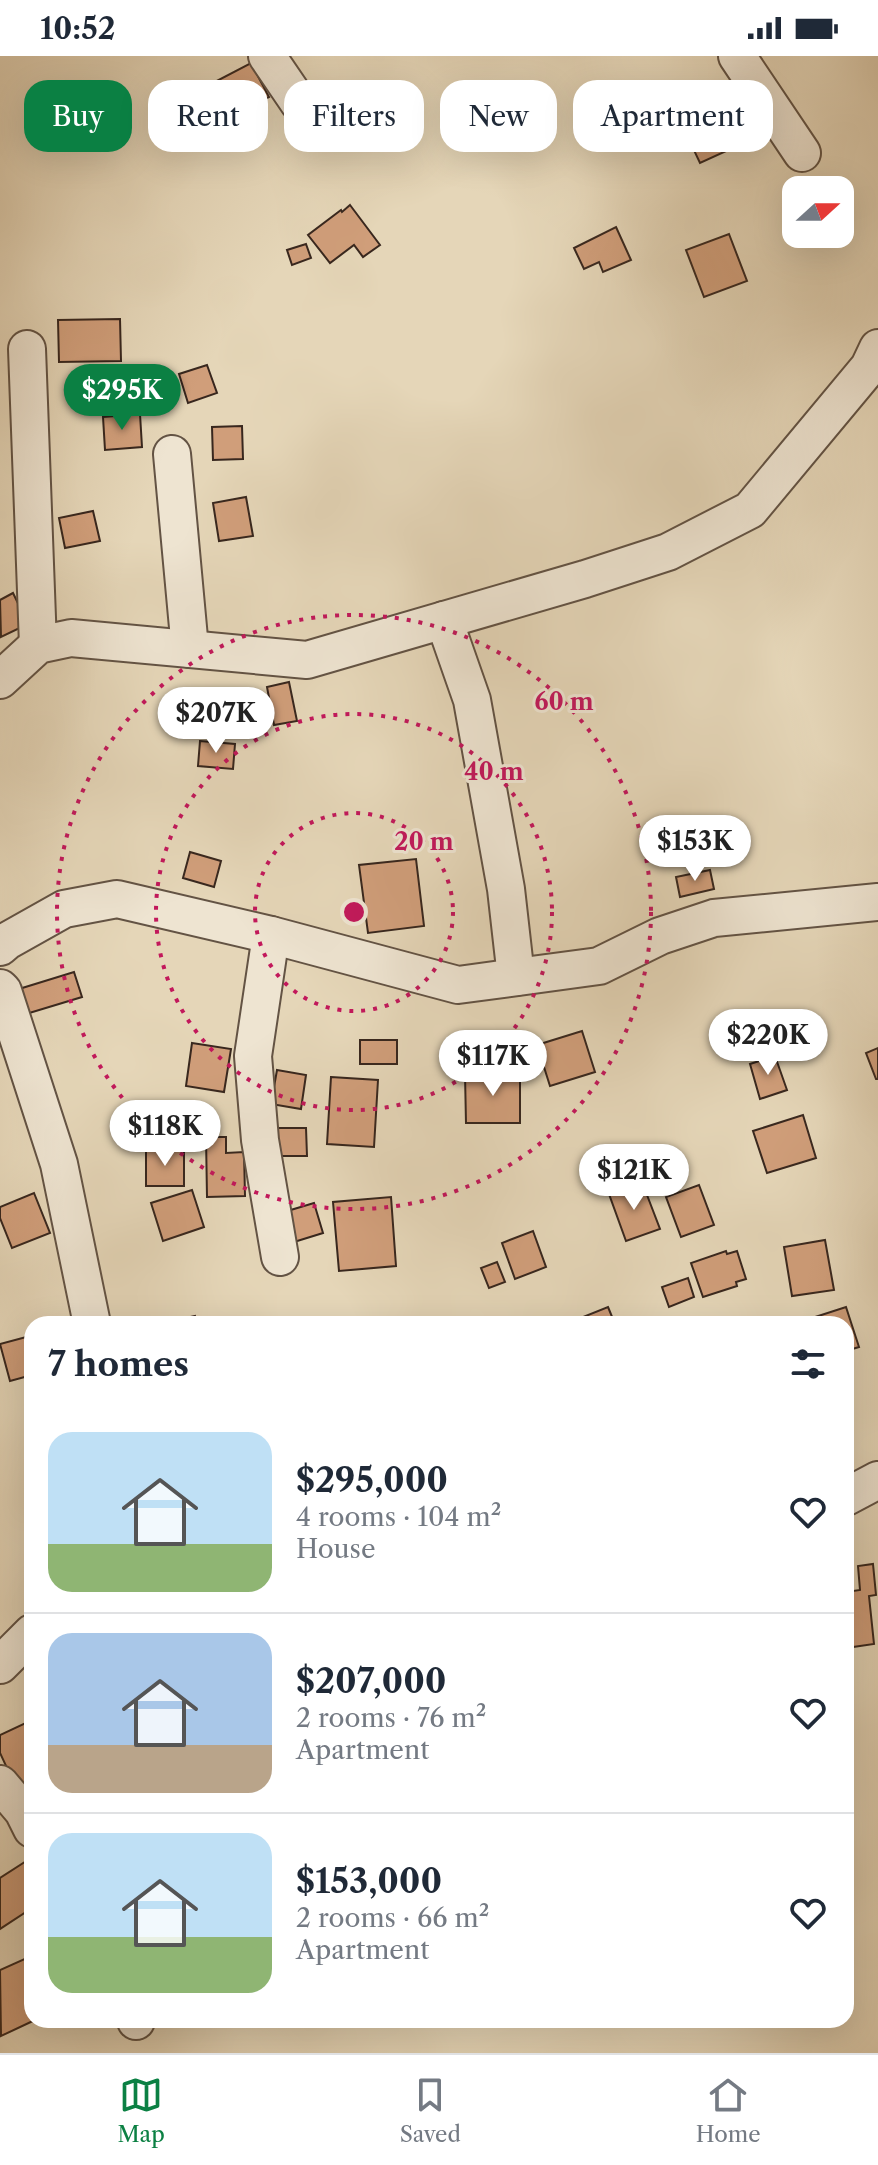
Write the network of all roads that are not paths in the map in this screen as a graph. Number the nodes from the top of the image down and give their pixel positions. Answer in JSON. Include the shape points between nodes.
{"nodes":[{"id":1,"x":267,"y":56,"type":"edge"},
{"id":2,"x":737,"y":56,"type":"edge"},
{"id":3,"x":284,"y":81,"type":"edge"},
{"id":4,"x":802,"y":153,"type":"dead end"},
{"id":5,"x":878,"y":348,"type":"edge"},
{"id":6,"x":27,"y":349,"type":"dead end"},
{"id":7,"x":172,"y":454,"type":"dead end"},
{"id":8,"x":444,"y":620,"type":"junction"},
{"id":9,"x":38,"y":645,"type":"junction"},
{"id":10,"x":190,"y":649,"type":"junction"},
{"id":11,"x":0,"y":680,"type":"edge"},
{"id":12,"x":878,"y":902,"type":"edge"},
{"id":13,"x":271,"y":935,"type":"junction"},
{"id":14,"x":0,"y":947,"type":"edge"},
{"id":15,"x":516,"y":977,"type":"junction"},
{"id":16,"x":0,"y":988,"type":"edge"},
{"id":17,"x":280,"y":1257,"type":"dead end"},
{"id":18,"x":90,"y":1316,"type":"edge"},
{"id":19,"x":878,"y":1480,"type":"edge"},
{"id":20,"x":854,"y":1493,"type":"edge"},
{"id":21,"x":24,"y":1641,"type":"edge"},
{"id":22,"x":0,"y":1665,"type":"edge"},
{"id":23,"x":0,"y":1784,"type":"edge"},
{"id":24,"x":24,"y":1813,"type":"edge"}],
"edges":[{"from":1,"to":3,"type":"street"},
{"from":2,"to":4,"type":"street"},
{"from":5,"to":8,"type":"street","via":[[869,367],[750,510],[668,552]]},
{"from":6,"to":9,"type":"street"},
{"from":7,"to":10,"type":"street"},
{"from":8,"to":10,"type":"street","via":[[307,660]]},
{"from":8,"to":15,"type":"street","via":[[472,700]]},
{"from":9,"to":10,"type":"street","via":[[71,638]]},
{"from":9,"to":11,"type":"street"},
{"from":12,"to":15,"type":"street","via":[[714,918],[660,936],[599,966]]},
{"from":13,"to":14,"type":"street","via":[[117,899],[64,909]]},
{"from":13,"to":15,"type":"street","via":[[458,985]]},
{"from":13,"to":17,"type":"street","via":[[253,1056],[260,1140]]},
{"from":16,"to":18,"type":"street","via":[[59,1164]]},
{"from":19,"to":20,"type":"street"},
{"from":21,"to":22,"type":"street"},
{"from":23,"to":24,"type":"street"}]}
